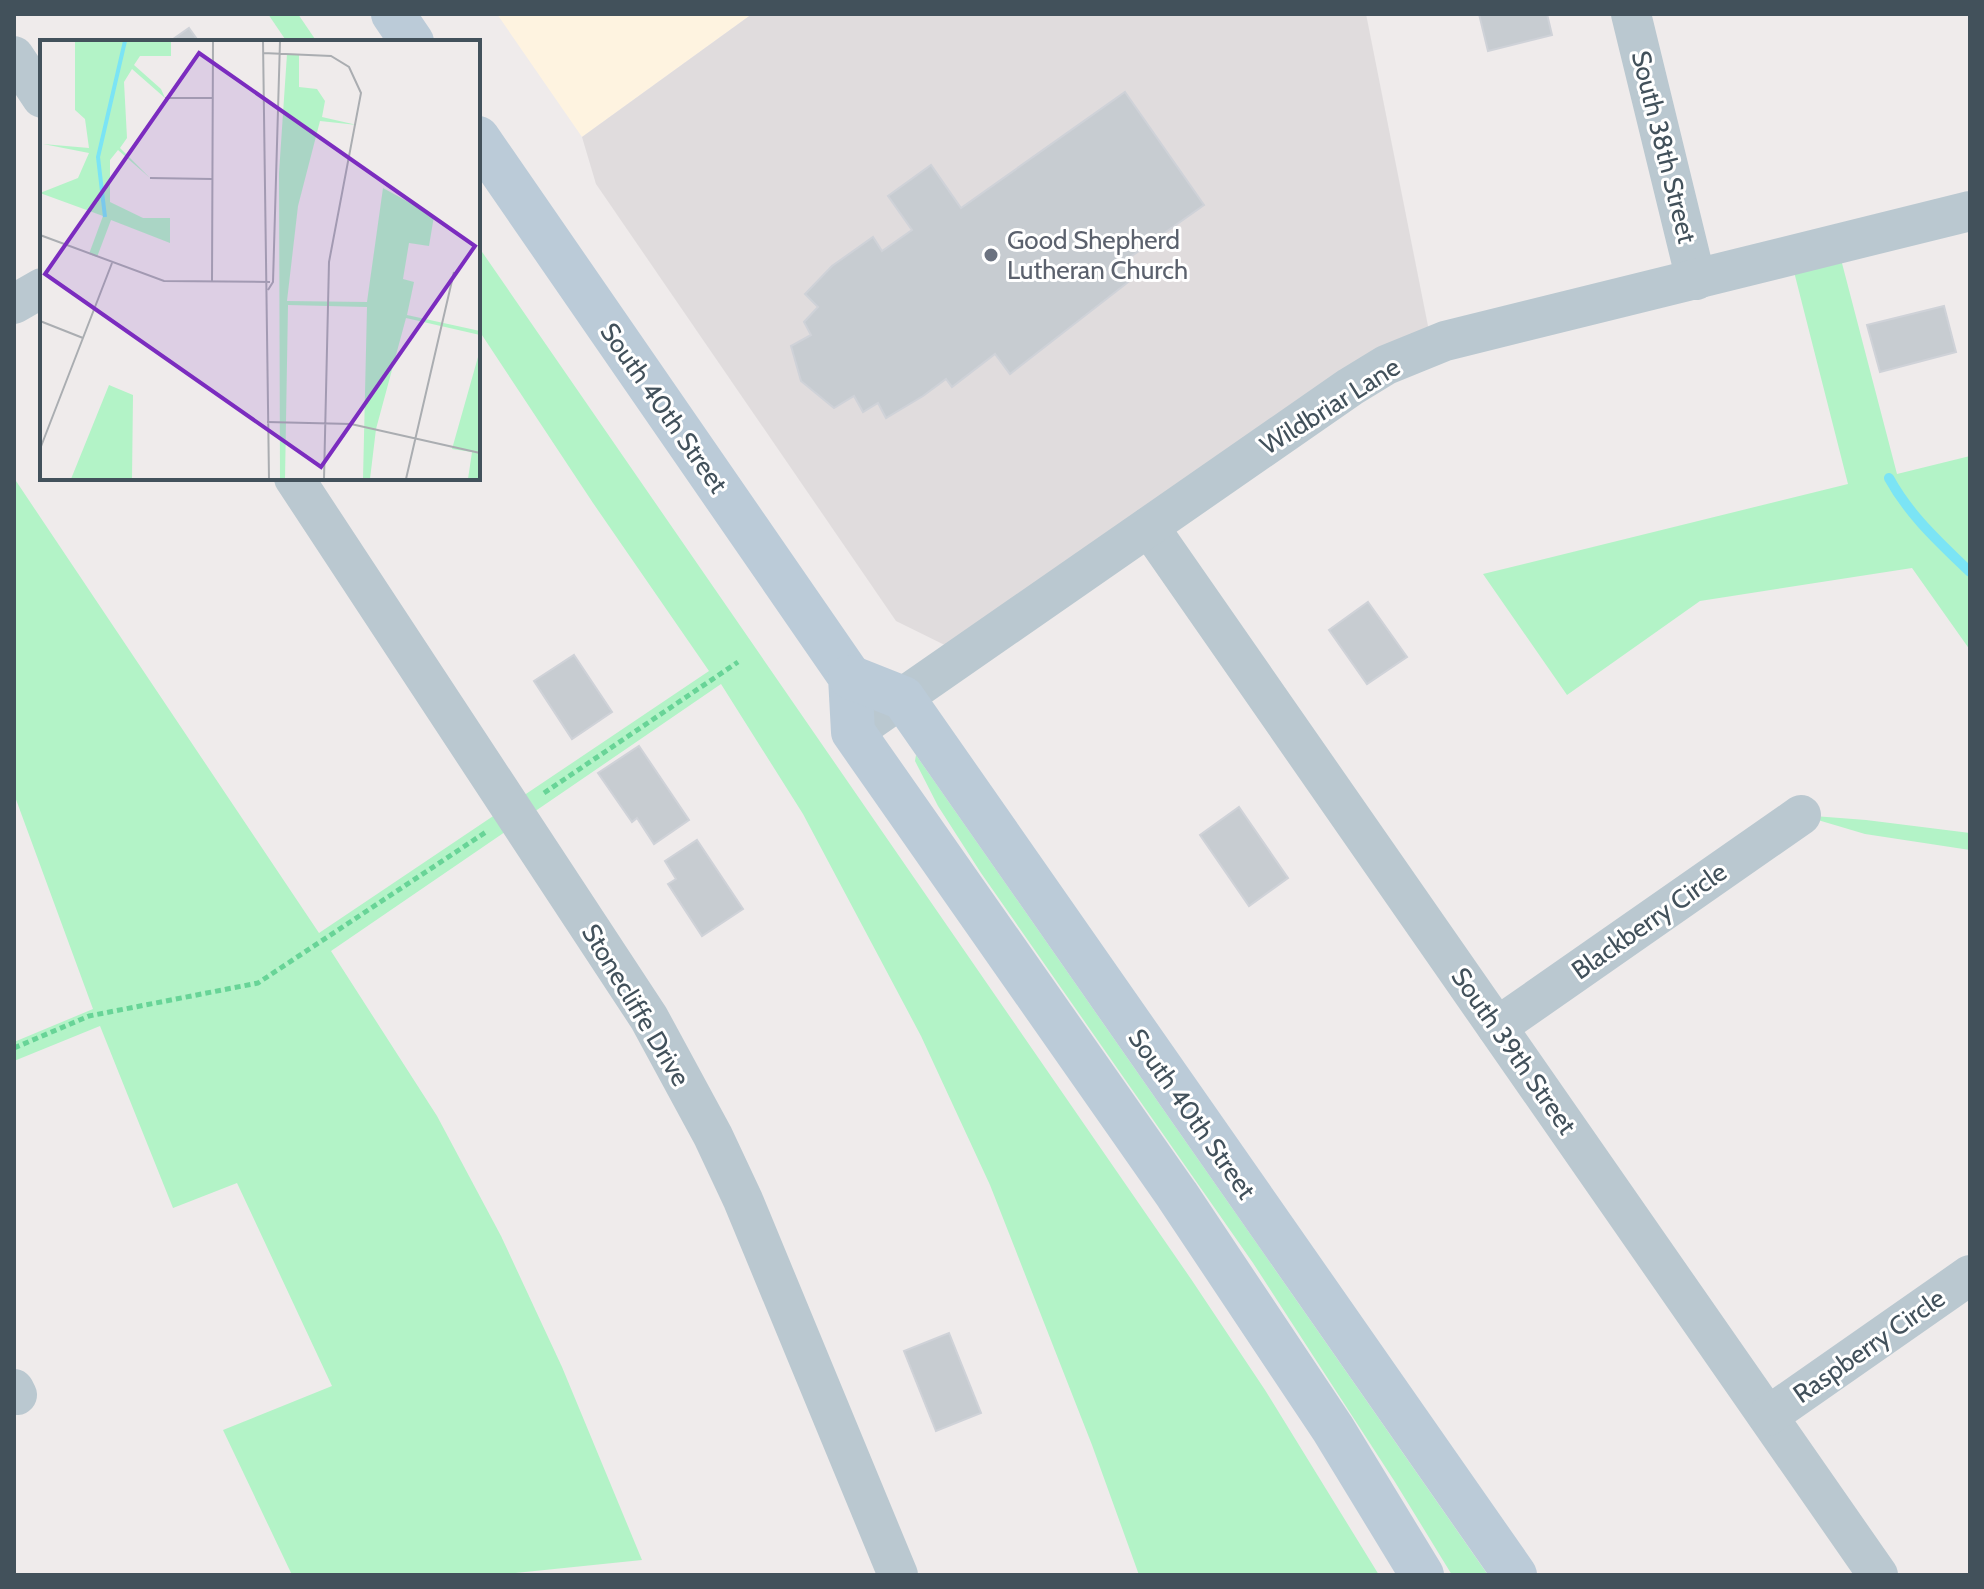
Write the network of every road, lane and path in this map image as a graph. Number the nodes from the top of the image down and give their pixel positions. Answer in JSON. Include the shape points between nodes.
{"nodes":[{"id":1,"x":1631,"y":14,"type":"edge"},
{"id":2,"x":14,"y":56,"type":"edge"},
{"id":3,"x":40,"y":95,"type":"edge"},
{"id":4,"x":480,"y":141,"type":"edge"},
{"id":5,"x":1970,"y":211,"type":"edge"},
{"id":6,"x":1696,"y":280,"type":"junction"},
{"id":7,"x":40,"y":289,"type":"edge"},
{"id":8,"x":14,"y":304,"type":"edge"},
{"id":9,"x":295,"y":480,"type":"edge"},
{"id":10,"x":1149,"y":527,"type":"junction"},
{"id":11,"x":738,"y":662,"type":"dead end"},
{"id":12,"x":850,"y":677,"type":"junction"},
{"id":13,"x":903,"y":698,"type":"junction"},
{"id":14,"x":853,"y":732,"type":"junction"},
{"id":15,"x":515,"y":813,"type":"junction"},
{"id":16,"x":1801,"y":815,"type":"dead end"},
{"id":17,"x":1497,"y":1027,"type":"junction"},
{"id":18,"x":14,"y":1048,"type":"edge"},
{"id":19,"x":1970,"y":1275,"type":"edge"},
{"id":20,"x":1768,"y":1416,"type":"junction"},
{"id":21,"x":898,"y":1575,"type":"edge"},
{"id":22,"x":1422,"y":1575,"type":"edge"},
{"id":23,"x":1515,"y":1575,"type":"edge"},
{"id":24,"x":1878,"y":1575,"type":"edge"}],
"edges":[{"from":1,"to":6,"type":"street","name":"South 38th Street"},
{"from":2,"to":3,"type":"street"},
{"from":4,"to":12,"type":"main road","name":"South 40th Street"},
{"from":5,"to":6,"type":"street","name":"Wildbriar Lane"},
{"from":6,"to":10,"type":"street","name":"Wildbriar Lane","via":[[1445,341],[1386,365]]},
{"from":7,"to":8,"type":"street"},
{"from":9,"to":15,"type":"street","name":"Stonecliffe Drive"},
{"from":10,"to":13,"type":"street","name":"Wildbriar Lane"},
{"from":10,"to":17,"type":"street","name":"South 39th Street"},
{"from":11,"to":15,"type":"path"},
{"from":12,"to":13,"type":"main road"},
{"from":12,"to":14,"type":"main road"},
{"from":13,"to":14,"type":"street","name":"Wildbriar Lane"},
{"from":13,"to":23,"type":"main road","name":"South 40th Street"},
{"from":14,"to":22,"type":"main road","via":[[1177,1195],[1333,1429]]},
{"from":15,"to":18,"type":"path","via":[[258,983],[89,1016]]},
{"from":15,"to":21,"type":"street","name":"Stonecliffe Drive","via":[[649,1018],[713,1136]]},
{"from":16,"to":17,"type":"street","name":"Blackberry Circle"},
{"from":17,"to":20,"type":"street","name":"South 39th Street"},
{"from":19,"to":20,"type":"street","name":"Raspberry Circle"},
{"from":20,"to":24,"type":"street","name":"South 39th Street"}]}
